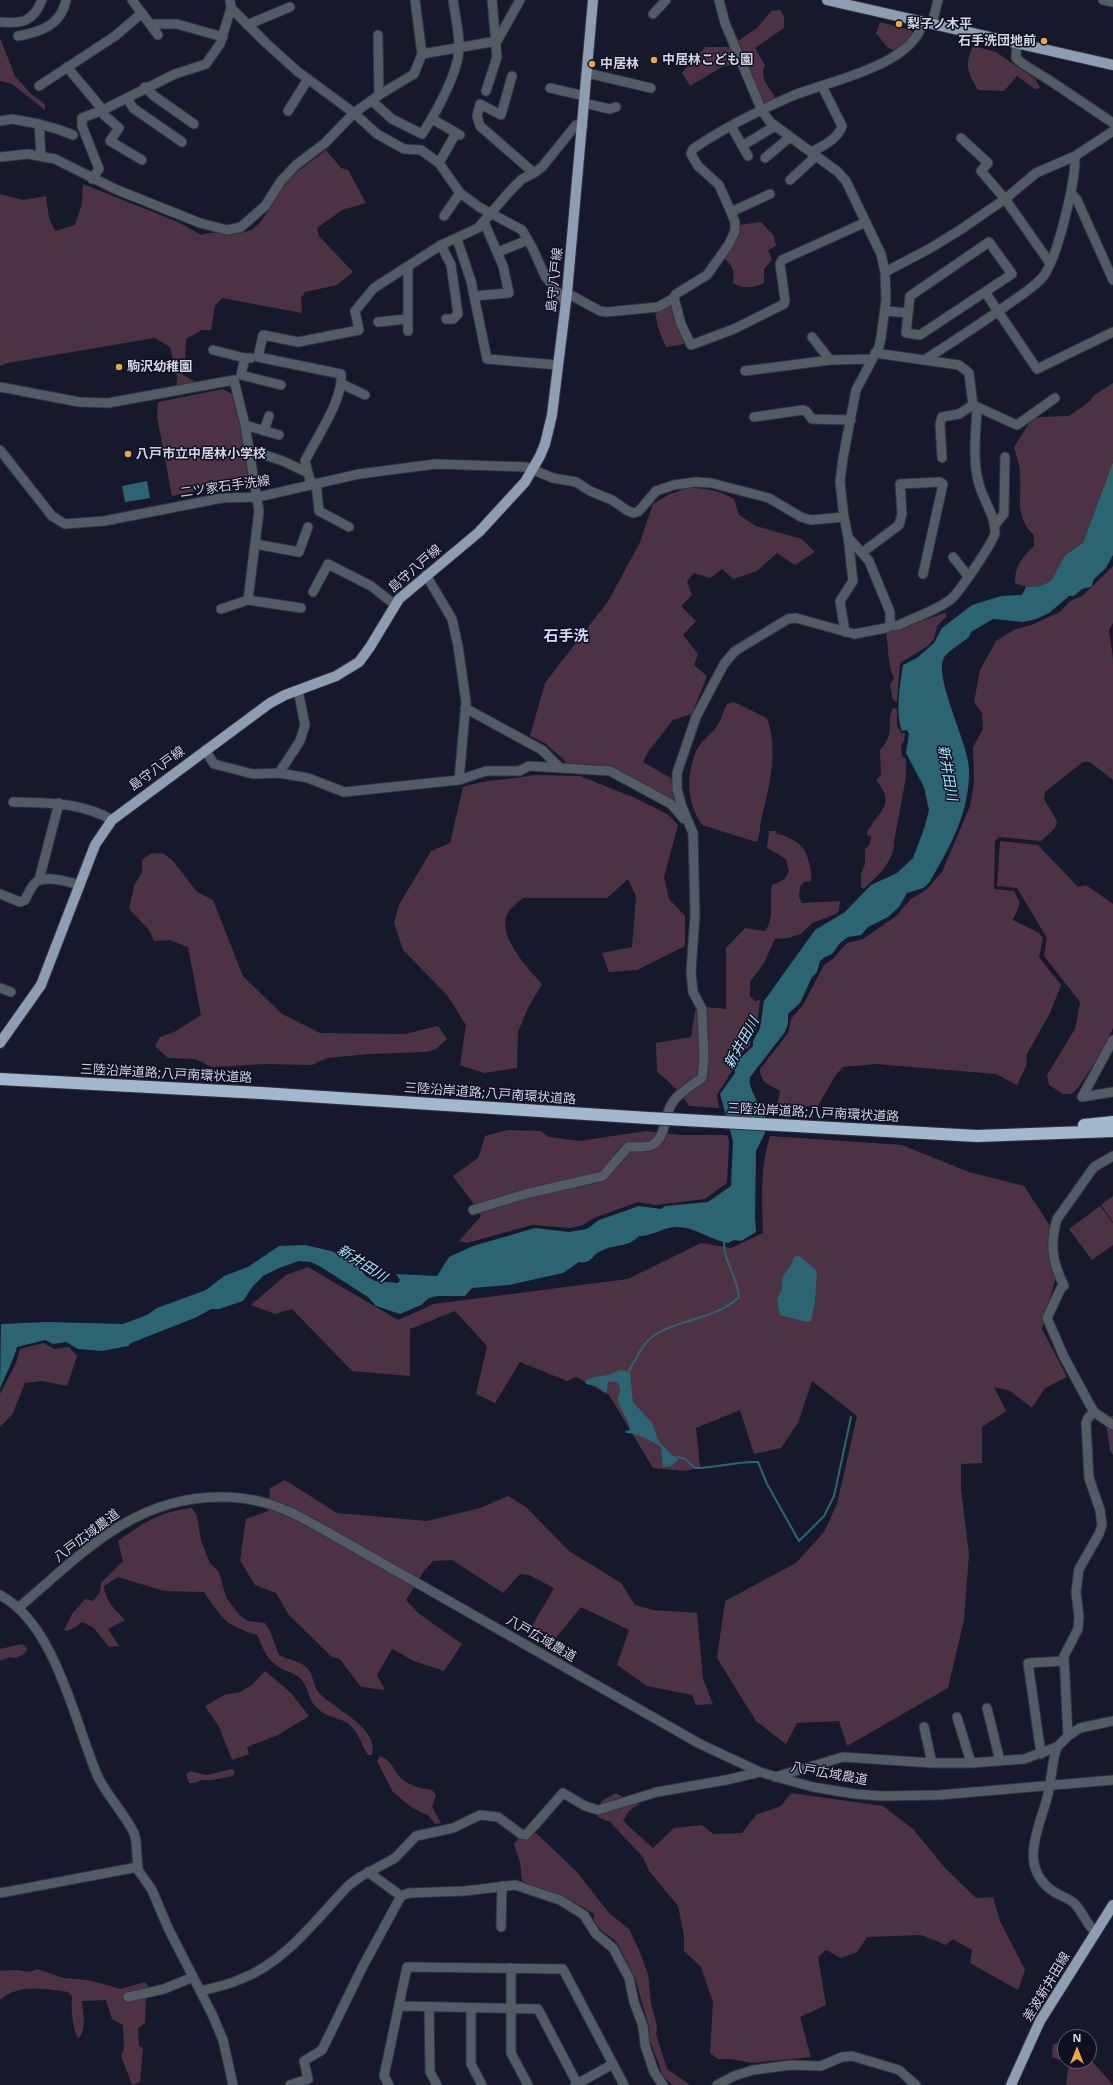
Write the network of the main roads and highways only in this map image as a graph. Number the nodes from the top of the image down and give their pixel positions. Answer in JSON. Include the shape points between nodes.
{"nodes":[{"id":1,"x":593,"y":0,"type":"edge"},
{"id":2,"x":827,"y":0,"type":"edge"},
{"id":3,"x":1113,"y":65,"type":"edge"},
{"id":4,"x":0,"y":1043,"type":"edge"},
{"id":5,"x":0,"y":1079,"type":"edge"},
{"id":6,"x":1113,"y":1122,"type":"edge"},
{"id":7,"x":1113,"y":1132,"type":"edge"},
{"id":8,"x":977,"y":1136,"type":"junction"},
{"id":9,"x":1113,"y":1905,"type":"edge"},
{"id":10,"x":1011,"y":2085,"type":"edge"}],
"edges":[{"from":1,"to":4,"type":"main road","name":"島守八戸線","via":[[567,298],[549,430],[533,470],[479,532],[394,604],[359,662],[336,676],[270,703],[112,820],[95,844],[41,986]]},
{"from":2,"to":3,"type":"main road"},
{"from":5,"to":8,"type":"highway","name":"三陸沿岸道路;八戸南環状道路","bridge":true},
{"from":6,"to":8,"type":"highway","name":"三陸沿岸道路;八戸南環状道路"},
{"from":7,"to":8,"type":"highway","name":"三陸沿岸道路;八戸南環状道路"},
{"from":9,"to":10,"type":"main road","name":"差波新井田線","via":[[1040,2021]]}]}
